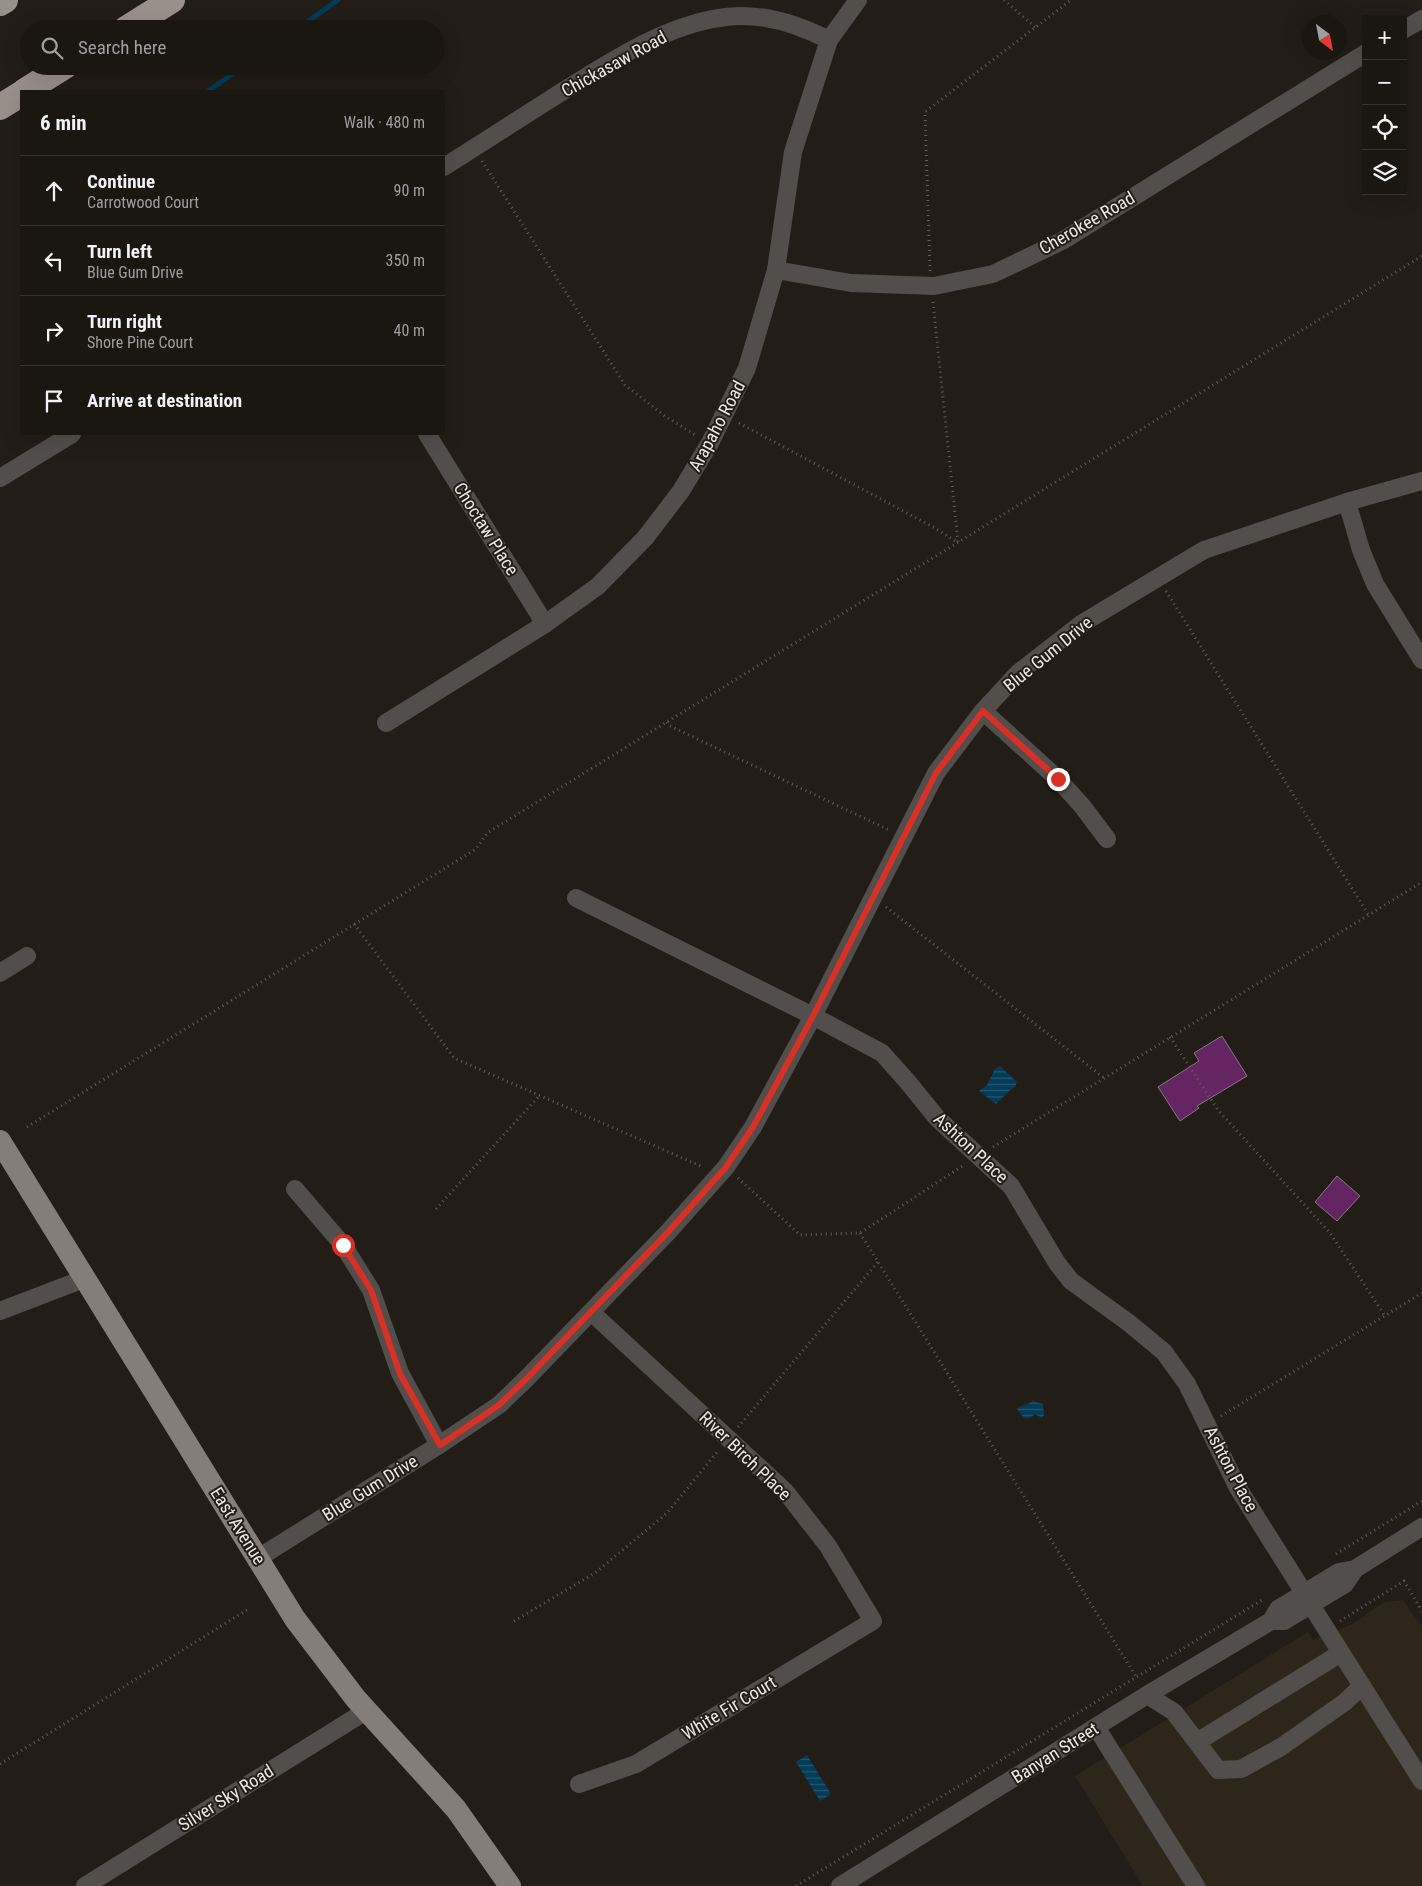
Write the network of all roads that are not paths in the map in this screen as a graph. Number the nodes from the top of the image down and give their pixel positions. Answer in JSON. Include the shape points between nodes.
{"nodes":[{"id":1,"x":5,"y":0,"type":"edge"},
{"id":2,"x":172,"y":0,"type":"edge"},
{"id":3,"x":858,"y":0,"type":"edge"},
{"id":4,"x":0,"y":3,"type":"edge"},
{"id":5,"x":1422,"y":18,"type":"edge"},
{"id":6,"x":140,"y":20,"type":"edge"},
{"id":7,"x":1407,"y":27,"type":"edge"},
{"id":8,"x":829,"y":40,"type":"junction"},
{"id":9,"x":1362,"y":55,"type":"edge"},
{"id":10,"x":51,"y":75,"type":"edge"},
{"id":11,"x":27,"y":90,"type":"edge"},
{"id":12,"x":20,"y":95,"type":"edge"},
{"id":13,"x":0,"y":107,"type":"edge"},
{"id":14,"x":445,"y":166,"type":"edge"},
{"id":15,"x":776,"y":270,"type":"junction"},
{"id":16,"x":70,"y":435,"type":"edge"},
{"id":17,"x":428,"y":435,"type":"edge"},
{"id":18,"x":0,"y":478,"type":"edge"},
{"id":19,"x":1422,"y":481,"type":"edge"},
{"id":20,"x":1347,"y":502,"type":"junction"},
{"id":21,"x":545,"y":624,"type":"junction"},
{"id":22,"x":1422,"y":660,"type":"edge"},
{"id":23,"x":983,"y":711,"type":"junction"},
{"id":24,"x":386,"y":723,"type":"dead end"},
{"id":25,"x":1107,"y":840,"type":"dead end"},
{"id":26,"x":576,"y":898,"type":"dead end"},
{"id":27,"x":27,"y":956,"type":"dead end"},
{"id":28,"x":0,"y":973,"type":"edge"},
{"id":29,"x":813,"y":1016,"type":"junction"},
{"id":30,"x":0,"y":1141,"type":"edge"},
{"id":31,"x":295,"y":1189,"type":"dead end"},
{"id":32,"x":86,"y":1278,"type":"junction"},
{"id":33,"x":0,"y":1310,"type":"edge"},
{"id":34,"x":591,"y":1312,"type":"junction"},
{"id":35,"x":440,"y":1445,"type":"junction"},
{"id":36,"x":1422,"y":1527,"type":"edge"},
{"id":37,"x":258,"y":1558,"type":"junction"},
{"id":38,"x":1303,"y":1592,"type":"junction"},
{"id":39,"x":873,"y":1621,"type":"joint"},
{"id":40,"x":1341,"y":1653,"type":"junction"},
{"id":41,"x":1362,"y":1686,"type":"junction"},
{"id":42,"x":1147,"y":1695,"type":"junction"},
{"id":43,"x":366,"y":1711,"type":"junction"},
{"id":44,"x":1096,"y":1727,"type":"junction"},
{"id":45,"x":1197,"y":1742,"type":"junction"},
{"id":46,"x":1422,"y":1781,"type":"edge"},
{"id":47,"x":579,"y":1784,"type":"dead end"},
{"id":48,"x":85,"y":1886,"type":"edge"},
{"id":49,"x":510,"y":1886,"type":"edge"},
{"id":50,"x":840,"y":1886,"type":"edge"},
{"id":51,"x":1196,"y":1886,"type":"edge"}],
"edges":[{"from":1,"to":4,"type":"highway"},
{"from":2,"to":6,"type":"highway"},
{"from":3,"to":8,"type":"street","name":"Arapaho Road"},
{"from":5,"to":7,"type":"street"},
{"from":8,"to":14,"type":"street","name":"Chickasaw Road","via":[[804,28],[766,18],[738,16],[687,27],[649,40]]},
{"from":8,"to":15,"type":"street","name":"Arapaho Road","via":[[793,152]]},
{"from":9,"to":15,"type":"street","name":"Cherokee Road","via":[[1062,241],[993,274],[931,286],[851,283]]},
{"from":10,"to":11,"type":"highway"},
{"from":12,"to":13,"type":"highway"},
{"from":15,"to":21,"type":"street","name":"Arapaho Road","via":[[747,368],[710,444],[681,491],[645,538],[598,586]]},
{"from":16,"to":18,"type":"street"},
{"from":17,"to":21,"type":"street","name":"Choctaw Place"},
{"from":19,"to":20,"type":"street","name":"Blue Gum Drive"},
{"from":20,"to":22,"type":"street","via":[[1375,584]]},
{"from":20,"to":23,"type":"street","name":"Blue Gum Drive","via":[[1204,550],[1081,624],[1018,673]]},
{"from":21,"to":24,"type":"street","name":"Arapaho Road"},
{"from":23,"to":25,"type":"street","via":[[1058,779],[1083,806]]},
{"from":23,"to":29,"type":"street","name":"Blue Gum Drive","via":[[936,773]]},
{"from":26,"to":29,"type":"street","name":"Ashton Place"},
{"from":27,"to":28,"type":"street"},
{"from":29,"to":34,"type":"street","name":"Blue Gum Drive","via":[[753,1127],[723,1170]]},
{"from":29,"to":38,"type":"street","name":"Ashton Place","via":[[882,1053],[937,1118],[1011,1186],[1071,1281],[1164,1352],[1187,1384],[1238,1488]]},
{"from":30,"to":32,"type":"main road","name":"East Avenue"},
{"from":31,"to":35,"type":"street","via":[[343,1245],[371,1290],[400,1374]]},
{"from":32,"to":33,"type":"street"},
{"from":32,"to":37,"type":"main road","name":"East Avenue"},
{"from":34,"to":35,"type":"street","name":"Blue Gum Drive","via":[[499,1405]]},
{"from":34,"to":39,"type":"street","name":"River Birch Place","via":[[790,1498],[828,1546]]},
{"from":35,"to":37,"type":"street","name":"Blue Gum Drive"},
{"from":36,"to":38,"type":"street","name":"Banyan Street","via":[[1355,1569],[1339,1572]]},
{"from":37,"to":43,"type":"main road","name":"East Avenue","via":[[296,1619]]},
{"from":38,"to":40,"type":"street","name":"Ashton Place"},
{"from":38,"to":42,"type":"street","name":"Banyan Street","via":[[1278,1609],[1271,1621]]},
{"from":39,"to":47,"type":"street","name":"White Fir Court","via":[[636,1764]]},
{"from":40,"to":41,"type":"street","name":"Ashton Place"},
{"from":40,"to":45,"type":"street"},
{"from":41,"to":45,"type":"street","via":[[1281,1747],[1241,1769],[1218,1770]]},
{"from":41,"to":46,"type":"street","name":"Ashton Place"},
{"from":42,"to":44,"type":"street","name":"Banyan Street"},
{"from":42,"to":45,"type":"street","via":[[1174,1712]]},
{"from":43,"to":48,"type":"street","name":"Silver Sky Road"},
{"from":43,"to":49,"type":"main road","name":"East Avenue","via":[[456,1809]]},
{"from":44,"to":50,"type":"street","name":"Banyan Street"},
{"from":44,"to":51,"type":"street"}]}
